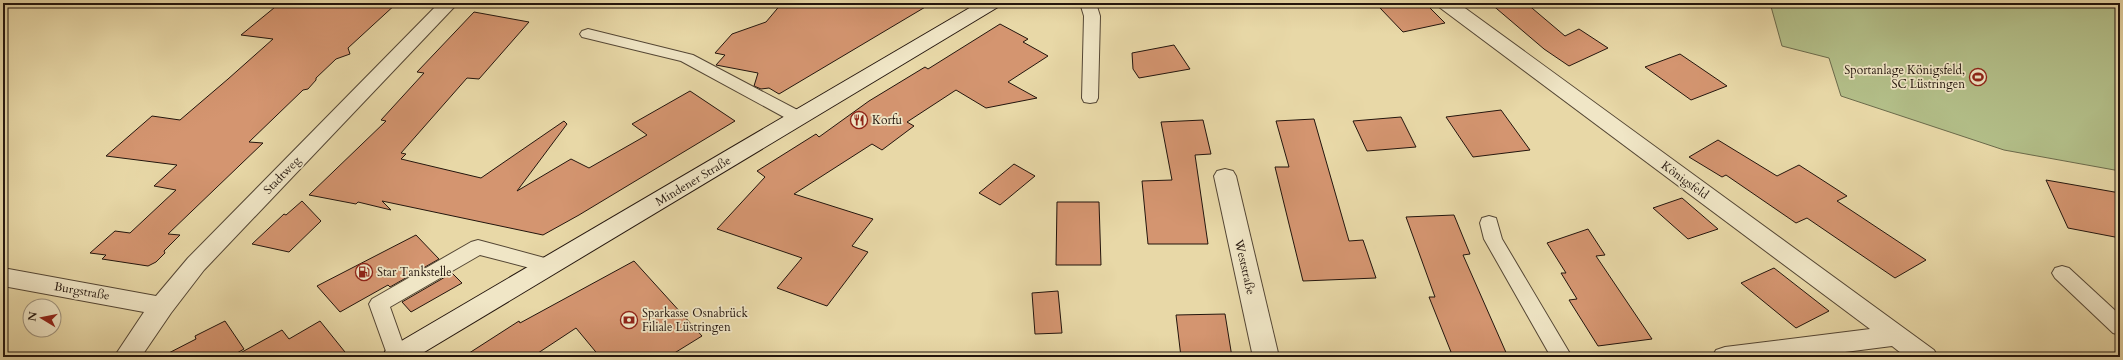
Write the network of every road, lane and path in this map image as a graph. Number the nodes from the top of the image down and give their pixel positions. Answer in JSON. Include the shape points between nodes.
{"nodes":[{"id":1,"x":448,"y":3,"type":"edge"},
{"id":2,"x":991,"y":3,"type":"edge"},
{"id":3,"x":1088,"y":3,"type":"edge"},
{"id":4,"x":1446,"y":3,"type":"edge"},
{"id":5,"x":588,"y":34,"type":"dead end"},
{"id":6,"x":1090,"y":98,"type":"dead end"},
{"id":7,"x":799,"y":118,"type":"junction"},
{"id":8,"x":1225,"y":176,"type":"dead end"},
{"id":9,"x":1489,"y":223,"type":"dead end"},
{"id":10,"x":549,"y":266,"type":"junction"},
{"id":11,"x":2062,"y":273,"type":"dead end"},
{"id":12,"x":3,"y":277,"type":"edge"},
{"id":13,"x":162,"y":306,"type":"junction"},
{"id":14,"x":2120,"y":327,"type":"edge"},
{"id":15,"x":1896,"y":336,"type":"junction"},
{"id":16,"x":396,"y":356,"type":"edge"},
{"id":17,"x":127,"y":357,"type":"edge"},
{"id":18,"x":1266,"y":357,"type":"edge"},
{"id":19,"x":1562,"y":357,"type":"edge"},
{"id":20,"x":1725,"y":357,"type":"edge"},
{"id":21,"x":1925,"y":357,"type":"edge"}],
"edges":[{"from":1,"to":13,"type":"street","name":"Stadtweg","via":[[196,264]]},
{"from":2,"to":7,"type":"street","name":"Mindener Straße"},
{"from":3,"to":6,"type":"lane","via":[[1092,16]]},
{"from":4,"to":15,"type":"street","name":"Königsfeld"},
{"from":5,"to":7,"type":"lane","via":[[687,58]]},
{"from":7,"to":10,"type":"street","name":"Mindener Straße"},
{"from":8,"to":18,"type":"street","name":"Weststraße"},
{"from":9,"to":19,"type":"lane","via":[[1492,239]]},
{"from":10,"to":16,"type":"street","name":"Mindener Straße"},
{"from":10,"to":16,"type":"lane","via":[[478,247],[379,304]]},
{"from":11,"to":14,"type":"lane"},
{"from":12,"to":13,"type":"street","name":"Burgstraße"},
{"from":13,"to":17,"type":"street","name":"Stadtweg"},
{"from":15,"to":20,"type":"street"},
{"from":15,"to":21,"type":"street","name":"Königsfeld"}]}
